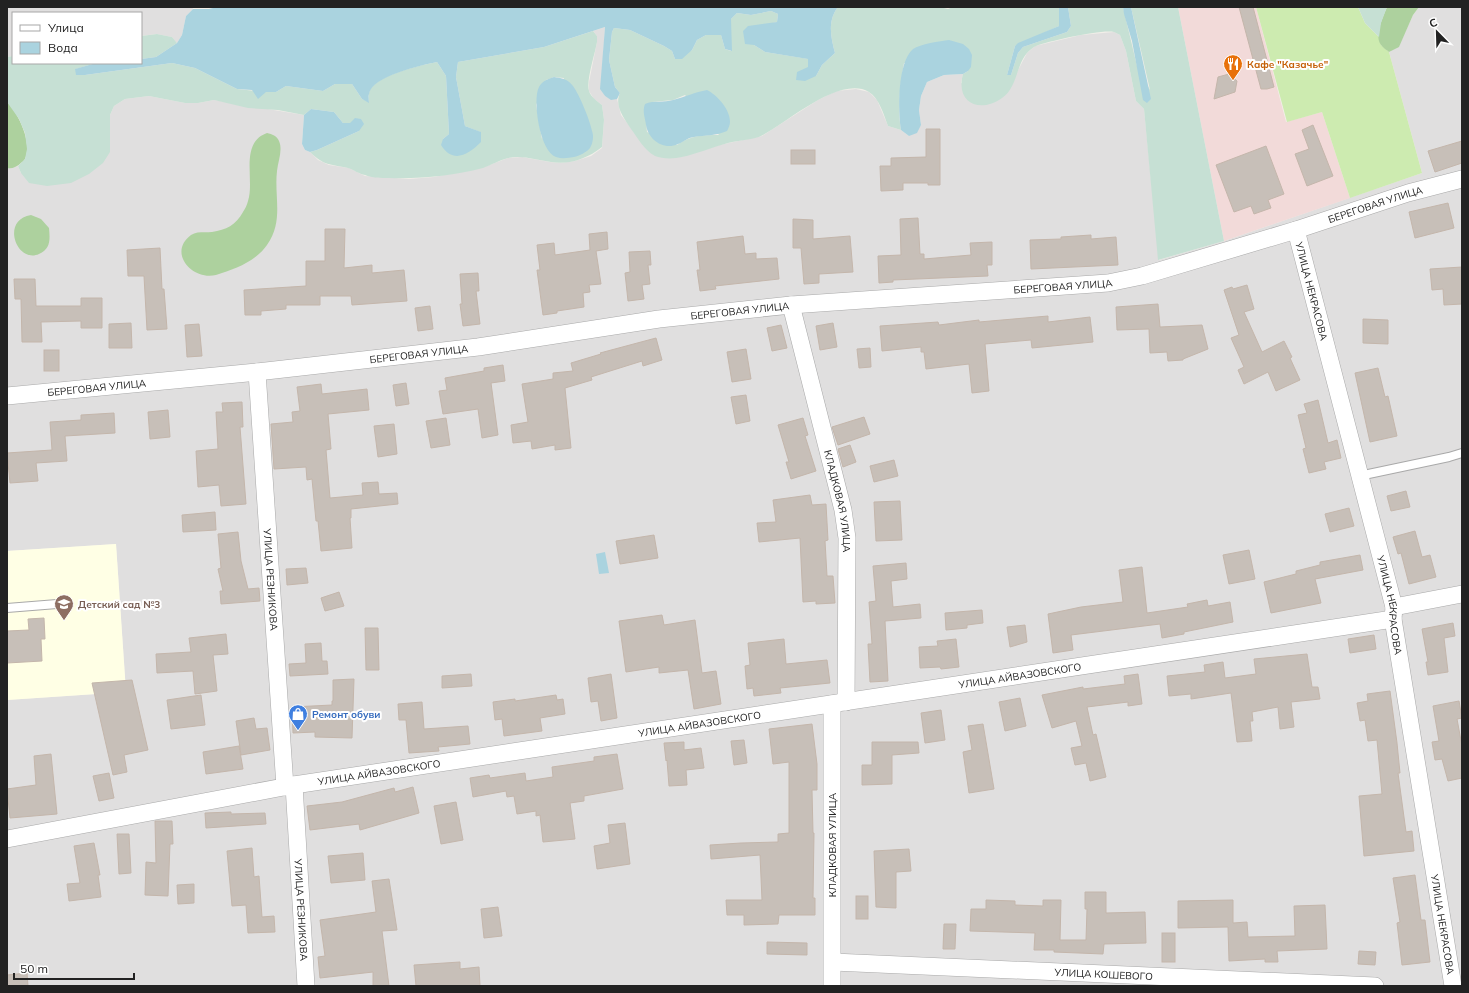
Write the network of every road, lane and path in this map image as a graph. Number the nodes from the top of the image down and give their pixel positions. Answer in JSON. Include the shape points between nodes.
{"nodes":[{"id":1,"x":1462,"y":179,"type":"edge"},
{"id":2,"x":1296,"y":230,"type":"junction"},
{"id":3,"x":791,"y":305,"type":"junction"},
{"id":4,"x":257,"y":372,"type":"junction"},
{"id":5,"x":7,"y":396,"type":"edge"},
{"id":6,"x":1462,"y":453,"type":"edge"},
{"id":7,"x":1359,"y":476,"type":"junction"},
{"id":8,"x":1462,"y":594,"type":"edge"},
{"id":9,"x":57,"y":604,"type":"dead end"},
{"id":10,"x":7,"y":608,"type":"edge"},
{"id":11,"x":1393,"y":613,"type":"junction"},
{"id":12,"x":839,"y":703,"type":"junction"},
{"id":13,"x":290,"y":786,"type":"junction"},
{"id":14,"x":7,"y":839,"type":"edge"},
{"id":15,"x":833,"y":962,"type":"junction"},
{"id":16,"x":306,"y":986,"type":"edge"},
{"id":17,"x":832,"y":986,"type":"edge"},
{"id":18,"x":1375,"y":986,"type":"edge"},
{"id":19,"x":1453,"y":986,"type":"edge"}],
"edges":[{"from":1,"to":2,"type":"street","name":"БЕРЕГОВАЯ УЛИЦА","via":[[1408,193]]},
{"from":2,"to":3,"type":"street","name":"БЕРЕГОВАЯ УЛИЦА","via":[[1142,276],[1108,283]]},
{"from":2,"to":7,"type":"street","name":"УЛИЦА НЕКРАСОВА"},
{"from":3,"to":4,"type":"street","name":"БЕРЕГОВАЯ УЛИЦА","via":[[659,319],[478,347]]},
{"from":3,"to":12,"type":"street","name":"КЛАДКОВАЯ УЛИЦА","via":[[844,510],[847,538]]},
{"from":4,"to":5,"type":"street","name":"БЕРЕГОВАЯ УЛИЦА"},
{"from":4,"to":13,"type":"street","name":"УЛИЦА РЕЗНИКОВА"},
{"from":6,"to":7,"type":"lane"},
{"from":7,"to":11,"type":"street","name":"УЛИЦА НЕКРАСОВА"},
{"from":8,"to":11,"type":"street","name":"УЛИЦА АЙВАЗОВСКОГО"},
{"from":9,"to":10,"type":"lane"},
{"from":11,"to":12,"type":"street","name":"УЛИЦА АЙВАЗОВСКОГО"},
{"from":11,"to":19,"type":"street","name":"УЛИЦА НЕКРАСОВА"},
{"from":12,"to":13,"type":"street","name":"УЛИЦА АЙВАЗОВСКОГО"},
{"from":12,"to":15,"type":"street","name":"КЛАДКОВАЯ УЛИЦА"},
{"from":13,"to":14,"type":"street","name":"УЛИЦА АЙВАЗОВСКОГО"},
{"from":13,"to":16,"type":"street","name":"УЛИЦА РЕЗНИКОВА"},
{"from":15,"to":17,"type":"street","name":"КЛАДКОВАЯ УЛИЦА"},
{"from":15,"to":18,"type":"street","name":"УЛИЦА КОШЕВОГО"}]}
